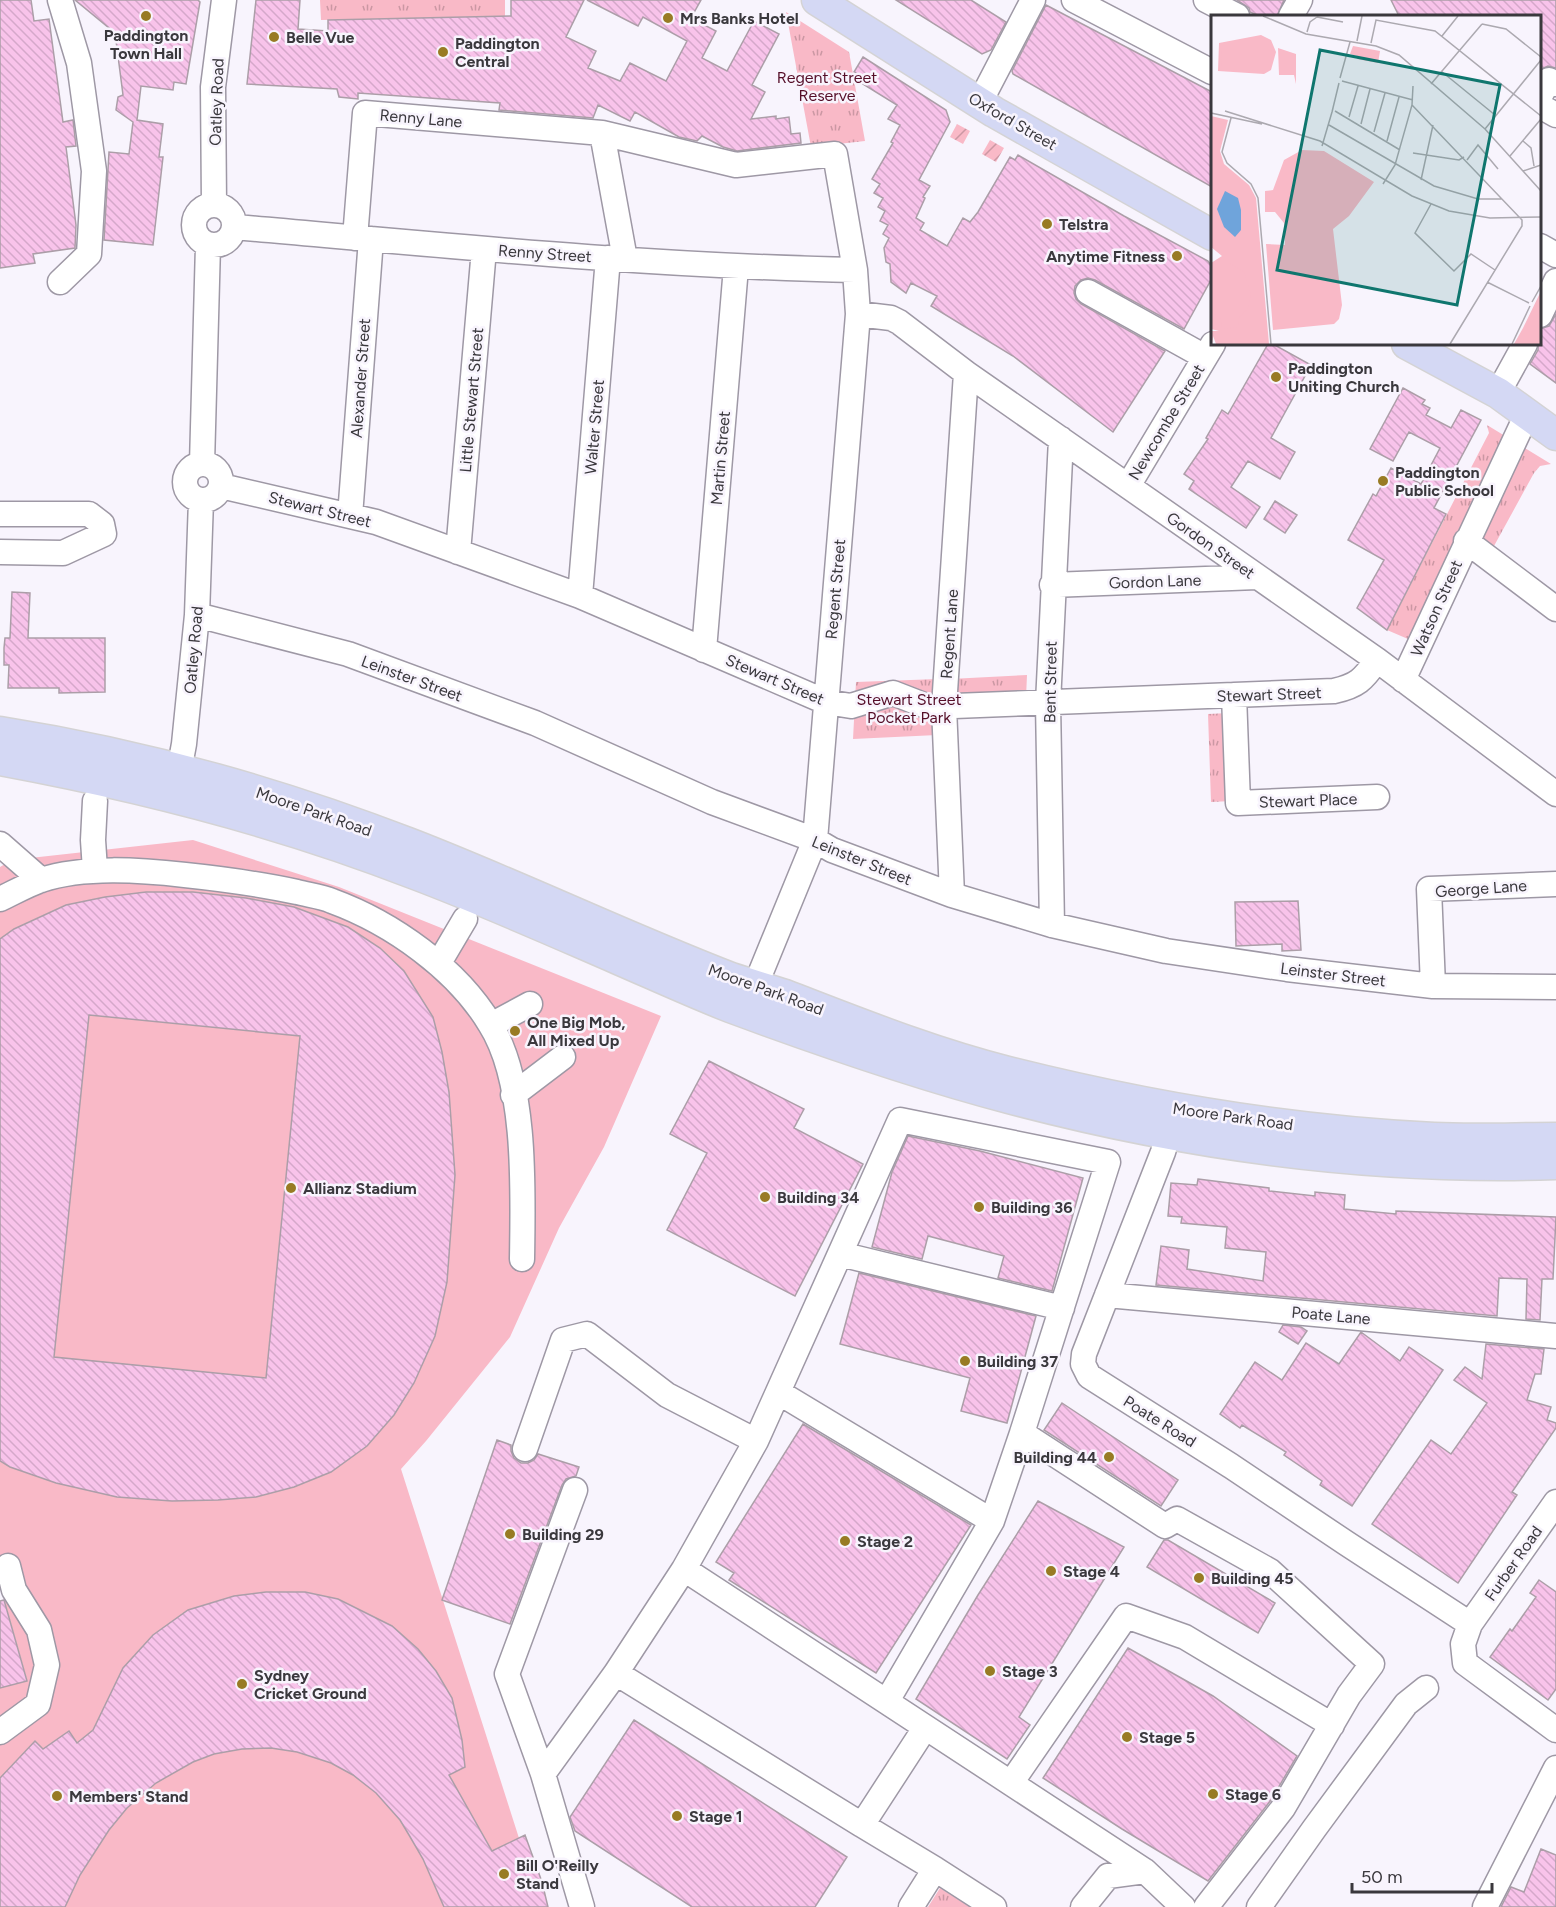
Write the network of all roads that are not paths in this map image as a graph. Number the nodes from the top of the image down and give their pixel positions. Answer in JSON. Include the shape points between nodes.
{"nodes":[{"id":1,"x":60,"y":0,"type":"edge"},
{"id":2,"x":224,"y":0,"type":"edge"},
{"id":3,"x":817,"y":0,"type":"edge"},
{"id":4,"x":850,"y":0,"type":"edge"},
{"id":5,"x":1033,"y":0,"type":"edge"},
{"id":6,"x":1074,"y":0,"type":"edge"},
{"id":7,"x":1206,"y":0,"type":"edge"},
{"id":8,"x":1300,"y":0,"type":"edge"},
{"id":9,"x":1235,"y":15,"type":"edge"},
{"id":10,"x":1292,"y":15,"type":"edge"},
{"id":11,"x":1211,"y":71,"type":"edge"},
{"id":12,"x":1556,"y":84,"type":"edge"},
{"id":13,"x":1541,"y":93,"type":"edge"},
{"id":14,"x":984,"y":95,"type":"junction"},
{"id":15,"x":1541,"y":107,"type":"edge"},
{"id":16,"x":1556,"y":115,"type":"edge"},
{"id":17,"x":602,"y":133,"type":"junction"},
{"id":18,"x":835,"y":154,"type":"joint"},
{"id":19,"x":214,"y":205,"type":"junction"},
{"id":20,"x":1211,"y":215,"type":"edge"},
{"id":21,"x":235,"y":227,"type":"junction"},
{"id":22,"x":1211,"y":234,"type":"edge"},
{"id":23,"x":363,"y":238,"type":"junction"},
{"id":24,"x":208,"y":245,"type":"junction"},
{"id":25,"x":1541,"y":247,"type":"edge"},
{"id":26,"x":484,"y":249,"type":"junction"},
{"id":27,"x":1556,"y":255,"type":"edge"},
{"id":28,"x":616,"y":258,"type":"junction"},
{"id":29,"x":736,"y":267,"type":"junction"},
{"id":30,"x":855,"y":270,"type":"junction"},
{"id":31,"x":1556,"y":280,"type":"edge"},
{"id":32,"x":60,"y":282,"type":"dead end"},
{"id":33,"x":1088,"y":291,"type":"dead end"},
{"id":34,"x":1541,"y":311,"type":"edge"},
{"id":35,"x":858,"y":314,"type":"junction"},
{"id":36,"x":1409,"y":345,"type":"edge"},
{"id":37,"x":1443,"y":345,"type":"edge"},
{"id":38,"x":1525,"y":345,"type":"edge"},
{"id":39,"x":1209,"y":350,"type":"edge"},
{"id":40,"x":966,"y":373,"type":"junction"},
{"id":41,"x":1503,"y":386,"type":"junction"},
{"id":42,"x":1527,"y":414,"type":"junction"},
{"id":43,"x":1556,"y":415,"type":"edge"},
{"id":44,"x":1556,"y":435,"type":"edge"},
{"id":45,"x":1061,"y":439,"type":"junction"},
{"id":46,"x":202,"y":464,"type":"junction"},
{"id":47,"x":221,"y":486,"type":"junction"},
{"id":48,"x":1128,"y":486,"type":"junction"},
{"id":49,"x":201,"y":500,"type":"junction"},
{"id":50,"x":0,"y":514,"type":"edge"},
{"id":51,"x":350,"y":516,"type":"junction"},
{"id":52,"x":1466,"y":541,"type":"junction"},
{"id":53,"x":0,"y":552,"type":"edge"},
{"id":54,"x":458,"y":552,"type":"junction"},
{"id":55,"x":1257,"y":577,"type":"junction"},
{"id":56,"x":1052,"y":585,"type":"junction"},
{"id":57,"x":580,"y":596,"type":"junction"},
{"id":58,"x":1556,"y":609,"type":"edge"},
{"id":59,"x":197,"y":615,"type":"junction"},
{"id":60,"x":704,"y":650,"type":"junction"},
{"id":61,"x":1377,"y":660,"type":"junction"},
{"id":62,"x":1403,"y":680,"type":"junction"},
{"id":63,"x":1234,"y":695,"type":"junction"},
{"id":64,"x":826,"y":702,"type":"junction"},
{"id":65,"x":1048,"y":703,"type":"junction"},
{"id":66,"x":944,"y":707,"type":"junction"},
{"id":67,"x":0,"y":732,"type":"edge"},
{"id":68,"x":0,"y":760,"type":"edge"},
{"id":69,"x":180,"y":769,"type":"junction"},
{"id":70,"x":1556,"y":794,"type":"edge"},
{"id":71,"x":1377,"y":797,"type":"dead end"},
{"id":72,"x":173,"y":798,"type":"junction"},
{"id":73,"x":95,"y":801,"type":"dead end"},
{"id":74,"x":815,"y":840,"type":"junction"},
{"id":75,"x":0,"y":844,"type":"edge"},
{"id":76,"x":95,"y":870,"type":"junction"},
{"id":77,"x":41,"y":880,"type":"junction"},
{"id":78,"x":1556,"y":884,"type":"edge"},
{"id":79,"x":952,"y":895,"type":"junction"},
{"id":80,"x":0,"y":899,"type":"edge"},
{"id":81,"x":465,"y":920,"type":"dead end"},
{"id":82,"x":1052,"y":925,"type":"junction"},
{"id":83,"x":439,"y":963,"type":"junction"},
{"id":84,"x":1433,"y":986,"type":"junction"},
{"id":85,"x":1556,"y":987,"type":"edge"},
{"id":86,"x":750,"y":999,"type":"junction"},
{"id":87,"x":530,"y":1004,"type":"dead end"},
{"id":88,"x":491,"y":1025,"type":"junction"},
{"id":89,"x":563,"y":1057,"type":"dead end"},
{"id":90,"x":513,"y":1095,"type":"junction"},
{"id":91,"x":1173,"y":1121,"type":"junction"},
{"id":92,"x":1556,"y":1137,"type":"edge"},
{"id":93,"x":1556,"y":1164,"type":"edge"},
{"id":94,"x":840,"y":1254,"type":"junction"},
{"id":95,"x":522,"y":1259,"type":"dead end"},
{"id":96,"x":1107,"y":1295,"type":"junction"},
{"id":97,"x":1062,"y":1308,"type":"junction"},
{"id":98,"x":1556,"y":1336,"type":"edge"},
{"id":99,"x":778,"y":1392,"type":"junction"},
{"id":100,"x":1022,"y":1434,"type":"junction"},
{"id":101,"x":756,"y":1441,"type":"junction"},
{"id":102,"x":525,"y":1449,"type":"dead end"},
{"id":103,"x":575,"y":1490,"type":"dead end"},
{"id":104,"x":1556,"y":1502,"type":"edge"},
{"id":105,"x":992,"y":1521,"type":"junction"},
{"id":106,"x":8,"y":1566,"type":"dead end"},
{"id":107,"x":684,"y":1569,"type":"junction"},
{"id":108,"x":1470,"y":1624,"type":"junction"},
{"id":109,"x":616,"y":1672,"type":"junction"},
{"id":110,"x":1426,"y":1688,"type":"dead end"},
{"id":111,"x":887,"y":1701,"type":"junction"},
{"id":112,"x":1332,"y":1725,"type":"junction"},
{"id":113,"x":925,"y":1728,"type":"junction"},
{"id":114,"x":1556,"y":1730,"type":"edge"},
{"id":115,"x":0,"y":1732,"type":"edge"},
{"id":116,"x":1556,"y":1768,"type":"edge"},
{"id":117,"x":543,"y":1774,"type":"junction"},
{"id":118,"x":1011,"y":1783,"type":"junction"},
{"id":119,"x":862,"y":1825,"type":"junction"},
{"id":120,"x":935,"y":1869,"type":"junction"},
{"id":121,"x":1145,"y":1871,"type":"junction"},
{"id":122,"x":582,"y":1907,"type":"edge"},
{"id":123,"x":911,"y":1907,"type":"edge"},
{"id":124,"x":994,"y":1907,"type":"edge"},
{"id":125,"x":1083,"y":1907,"type":"edge"},
{"id":126,"x":1183,"y":1907,"type":"edge"},
{"id":127,"x":1206,"y":1907,"type":"edge"},
{"id":128,"x":1259,"y":1907,"type":"edge"},
{"id":129,"x":1485,"y":1907,"type":"edge"}],
"edges":[{"from":1,"to":32,"type":"street","via":[[79,63],[94,171],[89,254]]},
{"from":2,"to":19,"type":"street","name":"Oatley Road","via":[[213,87]]},
{"from":3,"to":14,"type":"main road","name":"Oxford Street"},
{"from":4,"to":14,"type":"main road","name":"Oxford Street"},
{"from":5,"to":14,"type":"street"},
{"from":6,"to":11,"type":"street"},
{"from":7,"to":9,"type":"street"},
{"from":8,"to":10,"type":"street"},
{"from":12,"to":13,"type":"street","via":[[1549,80]]},
{"from":14,"to":20,"type":"main road","name":"Oxford Street"},
{"from":14,"to":22,"type":"main road","name":"Oxford Street"},
{"from":15,"to":16,"type":"street"},
{"from":17,"to":18,"type":"street","name":"Renny Lane","via":[[736,165]]},
{"from":17,"to":23,"type":"street","name":"Renny Lane","via":[[365,113]]},
{"from":17,"to":28,"type":"street"},
{"from":18,"to":30,"type":"street","name":"Regent Street"},
{"from":19,"to":21,"type":"street","via":[[227,209]]},
{"from":19,"to":24,"type":"street","via":[[197,213],[193,226],[198,238]]},
{"from":21,"to":23,"type":"street","name":"Renny Street"},
{"from":21,"to":24,"type":"street","via":[[226,242]]},
{"from":23,"to":26,"type":"street","name":"Renny Street"},
{"from":23,"to":51,"type":"street","name":"Alexander Street"},
{"from":24,"to":46,"type":"street"},
{"from":25,"to":27,"type":"street"},
{"from":26,"to":28,"type":"street","name":"Renny Street"},
{"from":26,"to":54,"type":"street","name":"Little Stewart Street"},
{"from":28,"to":29,"type":"street","name":"Renny Street"},
{"from":28,"to":57,"type":"street","name":"Walter Street"},
{"from":29,"to":30,"type":"street","name":"Renny Street"},
{"from":29,"to":60,"type":"street","name":"Martin Street"},
{"from":30,"to":35,"type":"street","name":"Regent Street"},
{"from":31,"to":34,"type":"street"},
{"from":33,"to":39,"type":"street","name":"Newcombe Street"},
{"from":35,"to":40,"type":"street","name":"Gordon Street","via":[[891,318]]},
{"from":35,"to":64,"type":"street","name":"Regent Street"},
{"from":36,"to":41,"type":"main road"},
{"from":37,"to":41,"type":"main road"},
{"from":38,"to":41,"type":"street"},
{"from":39,"to":48,"type":"street","name":"Newcombe Street"},
{"from":40,"to":45,"type":"street","name":"Gordon Street"},
{"from":40,"to":66,"type":"street","name":"Regent Lane"},
{"from":41,"to":42,"type":"main road"},
{"from":41,"to":43,"type":"main road"},
{"from":42,"to":44,"type":"main road"},
{"from":42,"to":52,"type":"street"},
{"from":45,"to":48,"type":"street","name":"Gordon Street"},
{"from":45,"to":56,"type":"street","name":"Bent Street"},
{"from":46,"to":47,"type":"street","via":[[215,468]]},
{"from":46,"to":49,"type":"street","via":[[190,470],[185,481],[188,492]]},
{"from":47,"to":49,"type":"street","via":[[215,495]]},
{"from":47,"to":51,"type":"street","name":"Stewart Street"},
{"from":48,"to":55,"type":"street","name":"Gordon Street"},
{"from":49,"to":59,"type":"street","name":"Oatley Road"},
{"from":50,"to":53,"type":"street","via":[[89,514],[102,524],[104,534],[63,553]]},
{"from":51,"to":54,"type":"street","name":"Stewart Street"},
{"from":52,"to":58,"type":"street","name":"Watson Street"},
{"from":52,"to":62,"type":"street","name":"Watson Street"},
{"from":54,"to":57,"type":"street","name":"Stewart Street"},
{"from":55,"to":56,"type":"street","name":"Gordon Lane"},
{"from":55,"to":61,"type":"street","name":"Gordon Street"},
{"from":56,"to":65,"type":"street","name":"Bent Street"},
{"from":57,"to":60,"type":"street","name":"Stewart Street"},
{"from":59,"to":69,"type":"street","name":"Oatley Road"},
{"from":59,"to":74,"type":"street","name":"Leinster Street","via":[[348,654],[535,723],[712,802]]},
{"from":60,"to":64,"type":"street","name":"Stewart Street"},
{"from":61,"to":62,"type":"street","name":"Gordon Street"},
{"from":61,"to":63,"type":"street","name":"Stewart Street","via":[[1352,687]]},
{"from":62,"to":70,"type":"street","name":"Gordon Street"},
{"from":63,"to":65,"type":"street","name":"Stewart Street"},
{"from":63,"to":71,"type":"street","name":"Stewart Place","via":[[1238,803]]},
{"from":64,"to":66,"type":"street","name":"Stewart Street","via":[[851,706],[893,693],[929,707]]},
{"from":64,"to":74,"type":"street","name":"Regent Street"},
{"from":65,"to":66,"type":"street","name":"Stewart Street"},
{"from":65,"to":82,"type":"street","name":"Bent Street"},
{"from":66,"to":79,"type":"street","name":"Regent Lane"},
{"from":67,"to":69,"type":"main road","name":"Moore Park Road"},
{"from":68,"to":72,"type":"main road","name":"Moore Park Road"},
{"from":69,"to":72,"type":"street","name":"Oatley Road"},
{"from":69,"to":86,"type":"main road","name":"Moore Park Road","via":[[310,808],[483,873],[727,976]]},
{"from":72,"to":86,"type":"main road","name":"Moore Park Road","via":[[305,835]]},
{"from":73,"to":76,"type":"street"},
{"from":74,"to":79,"type":"street","name":"Leinster Street"},
{"from":74,"to":86,"type":"street","name":"Regent Street"},
{"from":75,"to":77,"type":"street"},
{"from":76,"to":77,"type":"street"},
{"from":76,"to":83,"type":"street","via":[[253,883],[332,900],[392,930]]},
{"from":77,"to":80,"type":"street"},
{"from":78,"to":84,"type":"street","name":"George Lane","via":[[1429,889]]},
{"from":79,"to":82,"type":"street","name":"Leinster Street"},
{"from":81,"to":83,"type":"street"},
{"from":82,"to":84,"type":"street","name":"Leinster Street","via":[[1166,951]]},
{"from":83,"to":88,"type":"street"},
{"from":84,"to":85,"type":"street","name":"Leinster Street"},
{"from":86,"to":91,"type":"main road","name":"Moore Park Road","via":[[891,1063],[1006,1097],[1084,1117]]},
{"from":87,"to":88,"type":"street"},
{"from":88,"to":90,"type":"street","via":[[509,1066]]},
{"from":89,"to":90,"type":"street"},
{"from":90,"to":95,"type":"street","via":[[521,1143]]},
{"from":91,"to":92,"type":"main road","name":"Moore Park Road","via":[[1437,1138]]},
{"from":91,"to":93,"type":"main road","name":"Moore Park Road","via":[[1229,1143],[1362,1159],[1466,1165]]},
{"from":91,"to":96,"type":"street","name":"Poate Road"},
{"from":94,"to":97,"type":"street"},
{"from":94,"to":97,"type":"street","via":[[900,1120],[1108,1162]]},
{"from":94,"to":99,"type":"street"},
{"from":96,"to":98,"type":"street","name":"Poate Lane"},
{"from":96,"to":108,"type":"street","name":"Poate Road","via":[[1084,1354],[1083,1364],[1089,1376]]},
{"from":97,"to":100,"type":"street"},
{"from":99,"to":101,"type":"street"},
{"from":99,"to":105,"type":"street"},
{"from":100,"to":105,"type":"street"},
{"from":100,"to":112,"type":"street","via":[[1165,1526],[1178,1519],[1270,1571],[1372,1664]]},
{"from":101,"to":102,"type":"street","via":[[667,1395],[587,1335],[563,1340]]},
{"from":101,"to":107,"type":"street"},
{"from":103,"to":117,"type":"street","via":[[507,1674]]},
{"from":104,"to":108,"type":"street","name":"Furber Road"},
{"from":105,"to":111,"type":"street"},
{"from":106,"to":115,"type":"street","via":[[14,1590],[39,1630],[47,1665],[38,1704]]},
{"from":107,"to":109,"type":"street"},
{"from":107,"to":111,"type":"street"},
{"from":108,"to":114,"type":"street","via":[[1463,1644],[1465,1663]]},
{"from":109,"to":117,"type":"street"},
{"from":109,"to":119,"type":"street"},
{"from":110,"to":128,"type":"street","via":[[1406,1704]]},
{"from":111,"to":113,"type":"street"},
{"from":112,"to":118,"type":"street","via":[[1185,1637],[1126,1616]]},
{"from":112,"to":127,"type":"street","via":[[1283,1808]]},
{"from":113,"to":118,"type":"street"},
{"from":113,"to":119,"type":"street"},
{"from":116,"to":129,"type":"street"},
{"from":117,"to":122,"type":"street"},
{"from":118,"to":121,"type":"street"},
{"from":119,"to":120,"type":"street"},
{"from":120,"to":123,"type":"street"},
{"from":120,"to":124,"type":"street"},
{"from":121,"to":125,"type":"street","via":[[1108,1876]]},
{"from":121,"to":126,"type":"street"}]}
